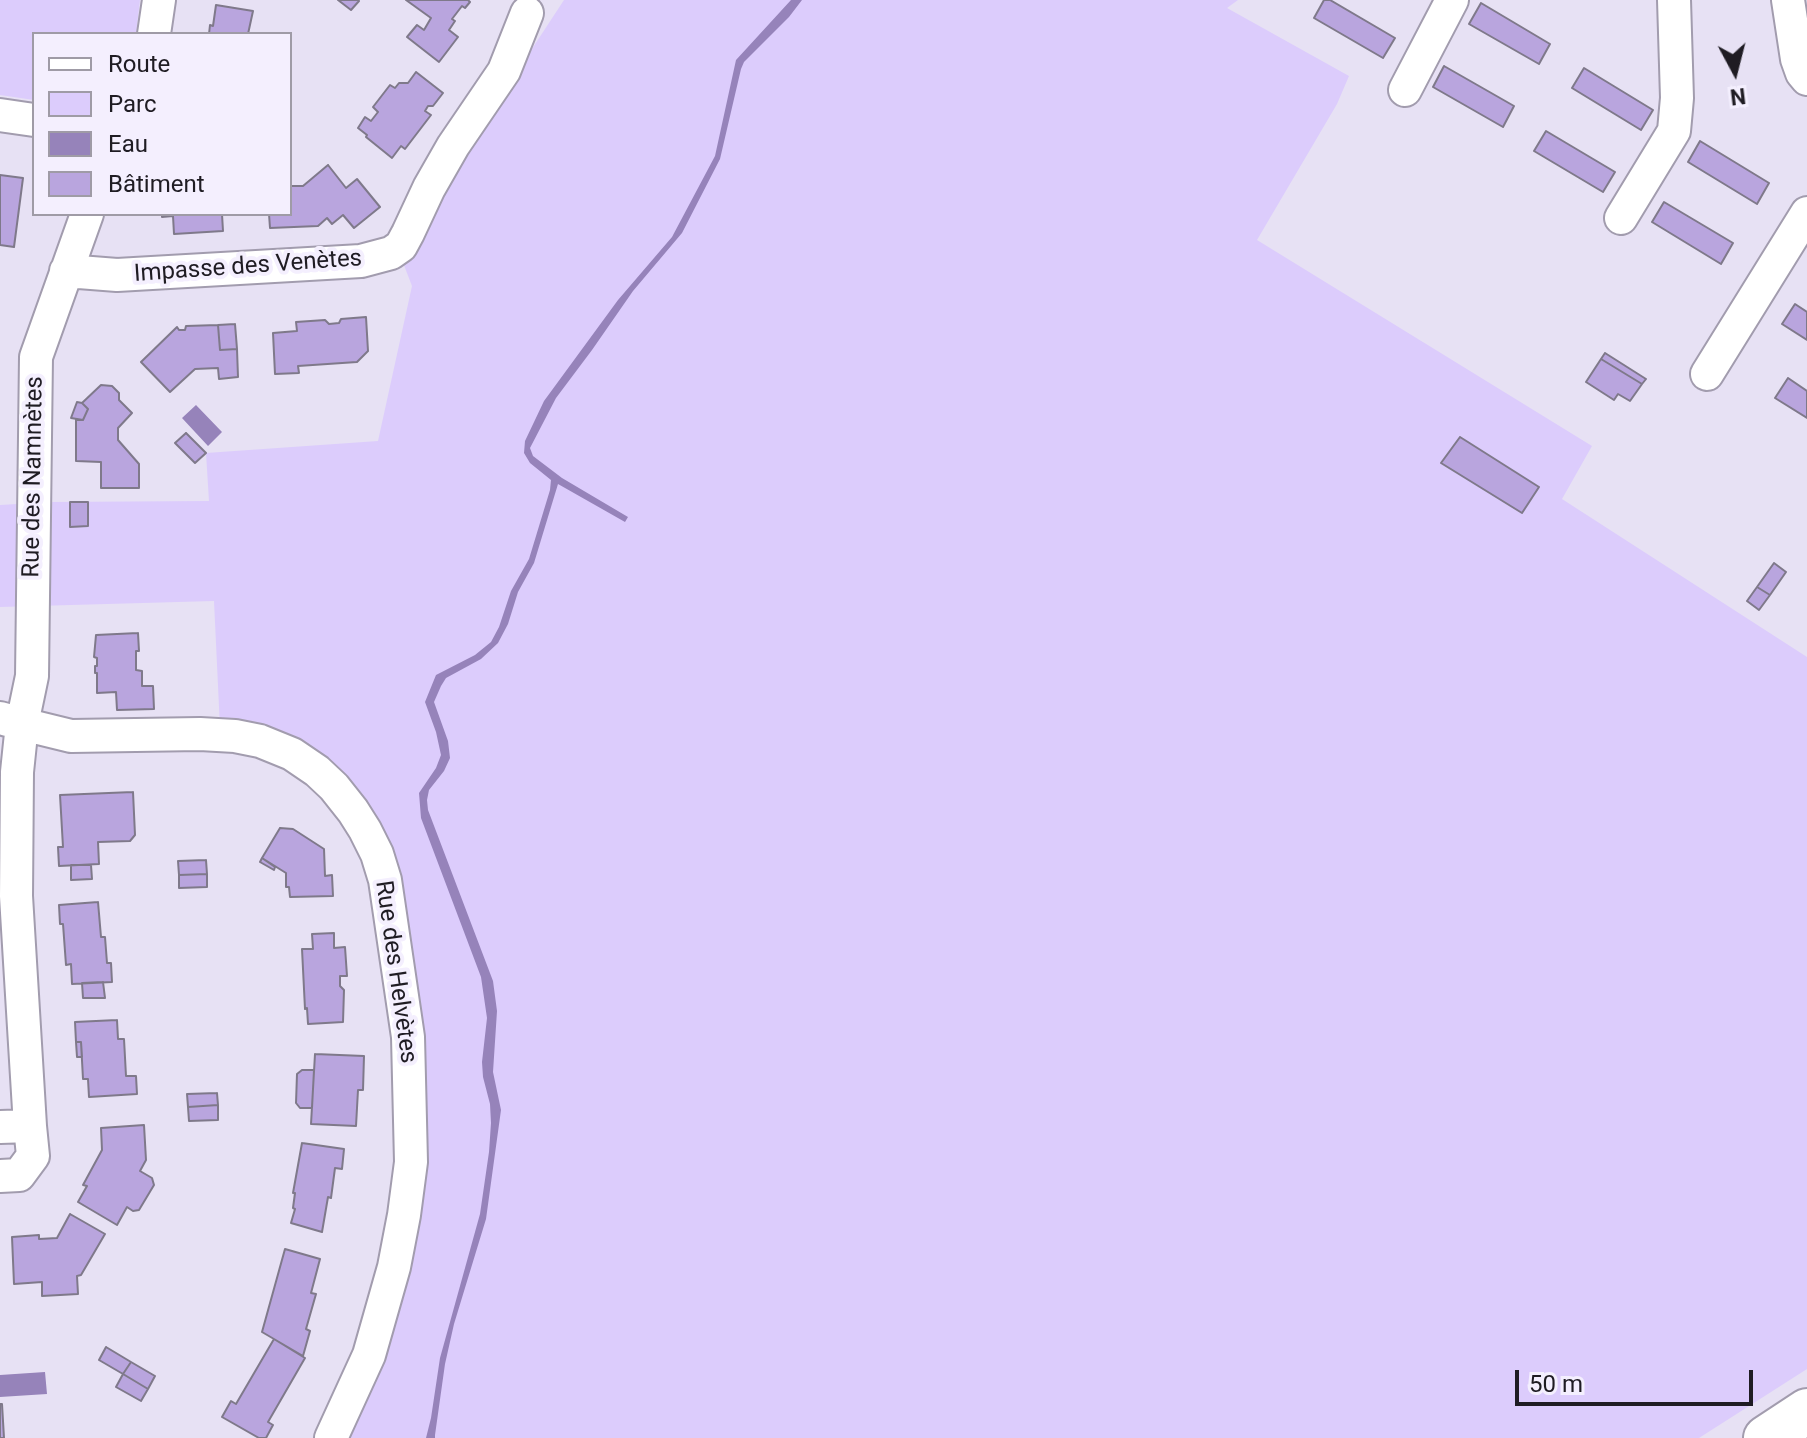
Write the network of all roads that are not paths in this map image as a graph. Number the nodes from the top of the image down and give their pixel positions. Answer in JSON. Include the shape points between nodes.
{"nodes":[{"id":1,"x":159,"y":0,"type":"edge"},
{"id":2,"x":1452,"y":0,"type":"edge"},
{"id":3,"x":1674,"y":0,"type":"edge"},
{"id":4,"x":1788,"y":0,"type":"edge"},
{"id":5,"x":527,"y":13,"type":"dead end"},
{"id":6,"x":154,"y":32,"type":"edge"},
{"id":7,"x":1807,"y":79,"type":"edge"},
{"id":8,"x":1405,"y":90,"type":"dead end"},
{"id":9,"x":0,"y":115,"type":"edge"},
{"id":10,"x":32,"y":120,"type":"edge"},
{"id":11,"x":1807,"y":213,"type":"edge"},
{"id":12,"x":86,"y":216,"type":"edge"},
{"id":13,"x":1621,"y":218,"type":"dead end"},
{"id":14,"x":66,"y":271,"type":"junction"},
{"id":15,"x":1707,"y":374,"type":"dead end"},
{"id":16,"x":11,"y":721,"type":"edge"},
{"id":17,"x":15,"y":1126,"type":"edge"},
{"id":18,"x":0,"y":1176,"type":"edge"},
{"id":19,"x":1807,"y":1411,"type":"edge"},
{"id":20,"x":331,"y":1438,"type":"edge"},
{"id":21,"x":1766,"y":1438,"type":"edge"}],
"edges":[{"from":1,"to":6,"type":"street"},
{"from":2,"to":8,"type":"street"},
{"from":3,"to":13,"type":"street","via":[[1674,131]]},
{"from":4,"to":7,"type":"street","via":[[1797,59]]},
{"from":5,"to":14,"type":"street","name":"Impasse des Venètes","via":[[504,71],[453,146],[401,246],[391,253],[361,261],[117,275]]},
{"from":9,"to":10,"type":"street"},
{"from":11,"to":15,"type":"street"},
{"from":12,"to":14,"type":"street","name":"Rue des Namnètes"},
{"from":14,"to":16,"type":"street","name":"Rue des Namnètes","via":[[36,357],[32,676]]},
{"from":16,"to":17,"type":"street","name":"Rue des Namnètes","via":[[17,772]]},
{"from":16,"to":20,"type":"street","name":"Rue des Helvètes","via":[[71,736],[200,734],[260,741],[292,754],[334,787],[377,854],[408,1037],[411,1162],[394,1267],[369,1355]]},
{"from":17,"to":18,"type":"street","name":"Rue des Namnètes","via":[[33,1156],[19,1175]]},
{"from":19,"to":21,"type":"highway"}]}
